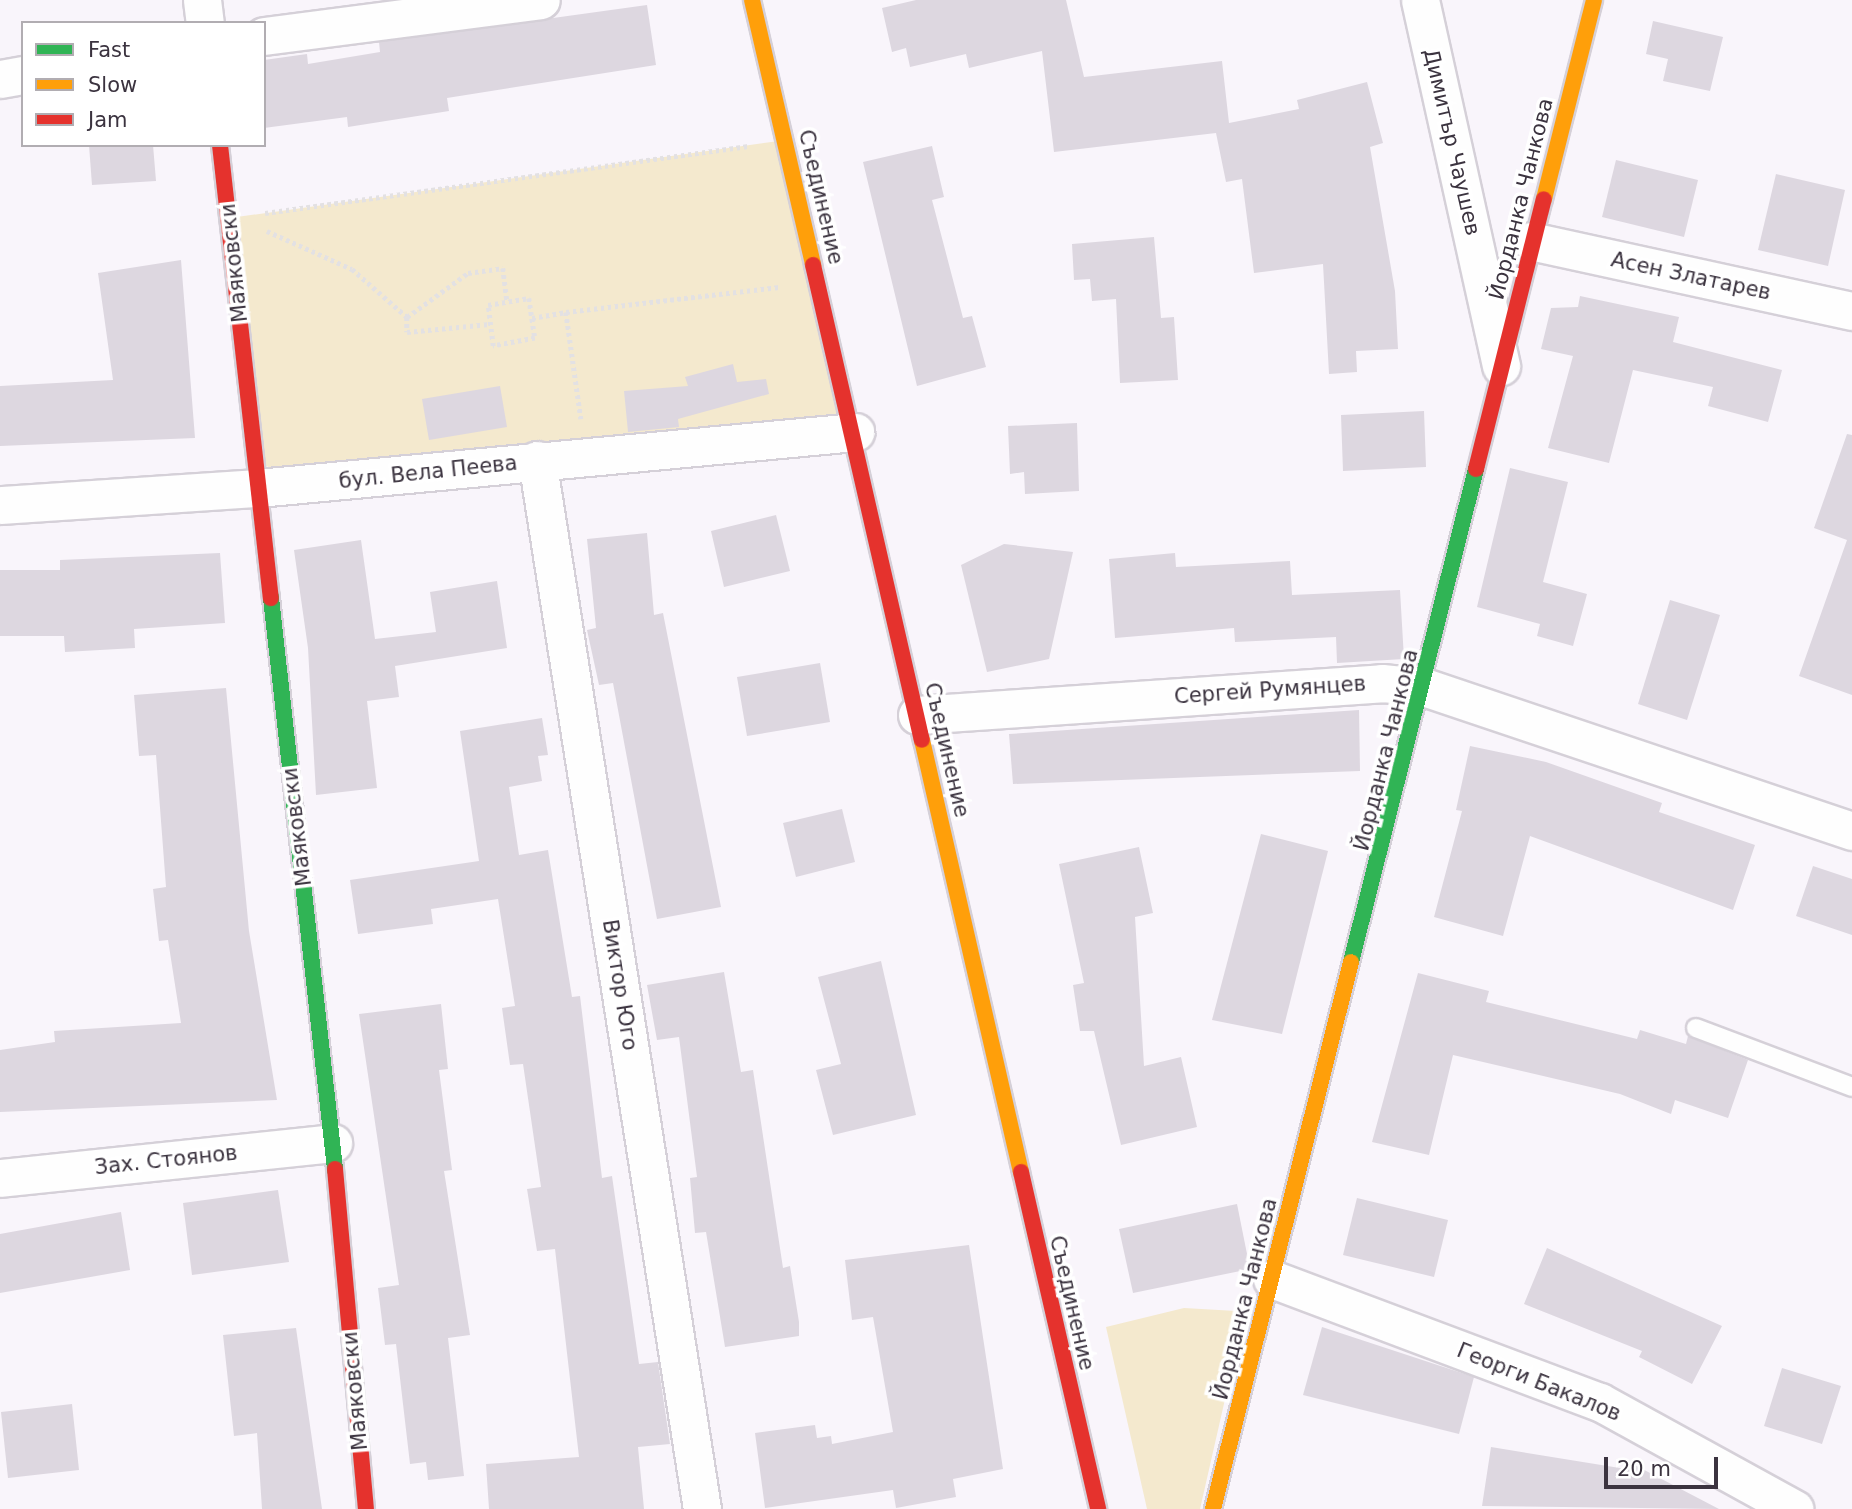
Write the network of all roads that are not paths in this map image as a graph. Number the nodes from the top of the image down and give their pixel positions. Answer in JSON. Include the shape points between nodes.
{"nodes":[{"id":1,"x":202,"y":0,"type":"edge"},
{"id":2,"x":541,"y":0,"type":"edge"},
{"id":3,"x":752,"y":0,"type":"edge"},
{"id":4,"x":1420,"y":0,"type":"edge"},
{"id":5,"x":1594,"y":0,"type":"edge"},
{"id":6,"x":205,"y":21,"type":"edge"},
{"id":7,"x":266,"y":36,"type":"edge"},
{"id":8,"x":21,"y":75,"type":"edge"},
{"id":9,"x":0,"y":79,"type":"edge"},
{"id":10,"x":220,"y":147,"type":"edge"},
{"id":11,"x":1531,"y":241,"type":"junction"},
{"id":12,"x":1852,"y":311,"type":"edge"},
{"id":13,"x":1502,"y":366,"type":"junction"},
{"id":14,"x":855,"y":432,"type":"junction"},
{"id":15,"x":537,"y":460,"type":"junction"},
{"id":16,"x":258,"y":488,"type":"junction"},
{"id":17,"x":0,"y":505,"type":"edge"},
{"id":18,"x":1424,"y":687,"type":"junction"},
{"id":19,"x":917,"y":715,"type":"junction"},
{"id":20,"x":1852,"y":831,"type":"edge"},
{"id":21,"x":1696,"y":1028,"type":"dead end"},
{"id":22,"x":1852,"y":1087,"type":"edge"},
{"id":23,"x":333,"y":1143,"type":"junction"},
{"id":24,"x":0,"y":1178,"type":"edge"},
{"id":25,"x":1272,"y":1279,"type":"junction"},
{"id":26,"x":366,"y":1509,"type":"edge"},
{"id":27,"x":702,"y":1509,"type":"edge"},
{"id":28,"x":1098,"y":1509,"type":"edge"},
{"id":29,"x":1213,"y":1509,"type":"edge"},
{"id":30,"x":1795,"y":1509,"type":"edge"}],
"edges":[{"from":1,"to":6,"type":"street"},
{"from":2,"to":7,"type":"street"},
{"from":3,"to":14,"type":"street","name":"Съединение"},
{"from":4,"to":13,"type":"street","name":"Димитър Чаушев"},
{"from":5,"to":11,"type":"street","name":"Йорданка Чанкова"},
{"from":8,"to":9,"type":"street"},
{"from":10,"to":16,"type":"street","name":"Маяковски"},
{"from":11,"to":12,"type":"street","name":"Асен Златарев"},
{"from":11,"to":13,"type":"street","name":"Йорданка Чанкова"},
{"from":13,"to":18,"type":"street","name":"Йорданка Чанкова"},
{"from":14,"to":15,"type":"street","name":"бул. Вела Пеева"},
{"from":14,"to":19,"type":"street","name":"Съединение"},
{"from":15,"to":16,"type":"street","name":"бул. Вела Пеева"},
{"from":15,"to":27,"type":"street","name":"Виктор Юго"},
{"from":16,"to":17,"type":"street","name":"бул. Вела Пеева"},
{"from":16,"to":23,"type":"street","name":"Маяковски"},
{"from":18,"to":19,"type":"street","name":"Сергей Румянцев","via":[[1382,683]]},
{"from":18,"to":20,"type":"street","name":"Сергей Румянцев"},
{"from":18,"to":25,"type":"street","name":"Йорданка Чанкова"},
{"from":19,"to":28,"type":"street","name":"Съединение"},
{"from":21,"to":22,"type":"lane"},
{"from":23,"to":24,"type":"street","name":"Зах. Стоянов"},
{"from":23,"to":26,"type":"street","name":"Маяковски"},
{"from":25,"to":29,"type":"street","name":"Йорданка Чанкова"},
{"from":25,"to":30,"type":"street","name":"Георги Бакалов","via":[[1600,1402]]}]}
